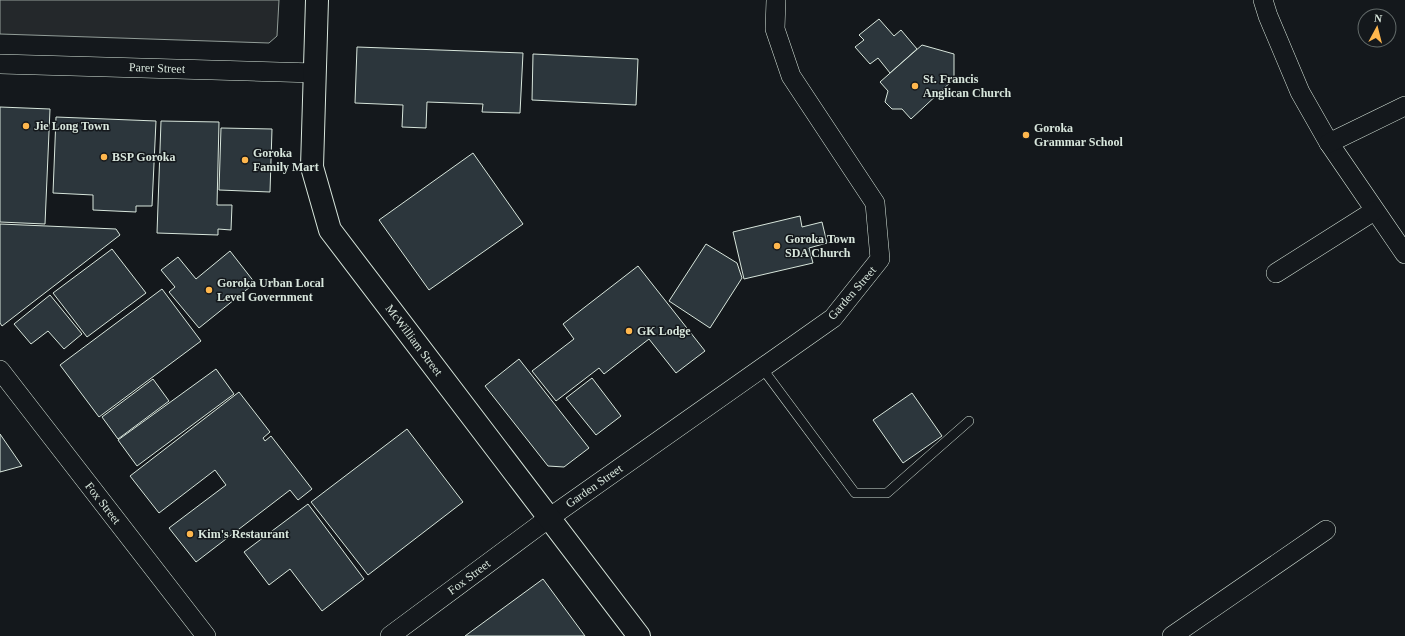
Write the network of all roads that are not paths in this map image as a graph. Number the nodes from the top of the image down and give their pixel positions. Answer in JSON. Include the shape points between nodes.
{"nodes":[{"id":1,"x":317,"y":0,"type":"edge"},
{"id":2,"x":776,"y":0,"type":"edge"},
{"id":3,"x":1263,"y":0,"type":"edge"},
{"id":4,"x":0,"y":64,"type":"edge"},
{"id":5,"x":315,"y":73,"type":"junction"},
{"id":6,"x":1405,"y":106,"type":"edge"},
{"id":7,"x":1329,"y":143,"type":"junction"},
{"id":8,"x":1374,"y":211,"type":"junction"},
{"id":9,"x":1405,"y":254,"type":"edge"},
{"id":10,"x":1276,"y":273,"type":"dead end"},
{"id":11,"x":762,"y":368,"type":"junction"},
{"id":12,"x":0,"y":370,"type":"edge"},
{"id":13,"x":969,"y":421,"type":"dead end"},
{"id":14,"x":549,"y":518,"type":"junction"},
{"id":15,"x":1326,"y":530,"type":"dead end"},
{"id":16,"x":206,"y":636,"type":"edge"},
{"id":17,"x":390,"y":636,"type":"edge"},
{"id":18,"x":638,"y":636,"type":"edge"},
{"id":19,"x":1172,"y":636,"type":"edge"}],
"edges":[{"from":1,"to":5,"type":"street","name":"McWilliam Street"},
{"from":2,"to":11,"type":"street","name":"Garden Street","via":[[776,30],[791,76],[875,203],[880,259],[833,318]]},
{"from":3,"to":7,"type":"street","via":[[1300,92]]},
{"from":4,"to":5,"type":"street","name":"Parer Street"},
{"from":5,"to":14,"type":"street","name":"McWilliam Street","via":[[312,166],[330,230]]},
{"from":6,"to":7,"type":"street"},
{"from":7,"to":8,"type":"street"},
{"from":8,"to":9,"type":"street"},
{"from":8,"to":10,"type":"street"},
{"from":11,"to":13,"type":"lane","via":[[855,493],[887,493]]},
{"from":11,"to":14,"type":"street","name":"Garden Street"},
{"from":12,"to":16,"type":"street","name":"Fox Street"},
{"from":14,"to":17,"type":"street","name":"Fox Street"},
{"from":14,"to":18,"type":"street","name":"McWilliam Street"},
{"from":15,"to":19,"type":"street"}]}
